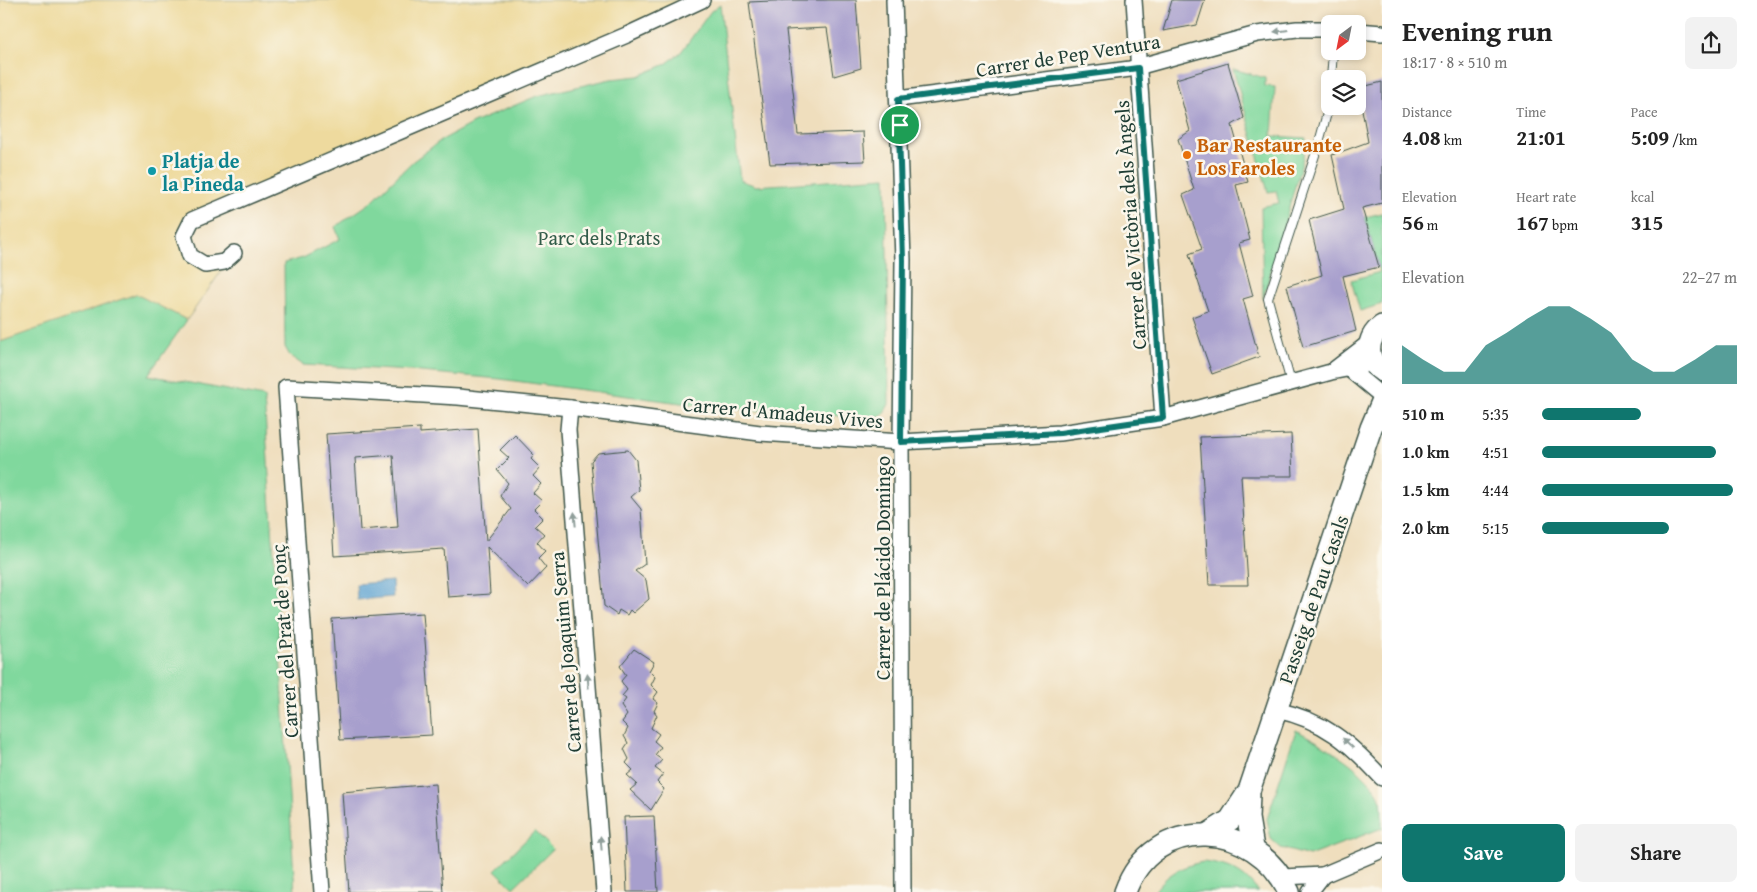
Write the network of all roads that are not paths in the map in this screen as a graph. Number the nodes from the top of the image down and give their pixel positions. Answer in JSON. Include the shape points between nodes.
{"nodes":[{"id":1,"x":702,"y":0,"type":"edge"},
{"id":2,"x":1134,"y":0,"type":"edge"},
{"id":3,"x":894,"y":2,"type":"edge"},
{"id":4,"x":1321,"y":29,"type":"edge"},
{"id":5,"x":1366,"y":32,"type":"edge"},
{"id":6,"x":1382,"y":33,"type":"edge"},
{"id":7,"x":1138,"y":68,"type":"junction"},
{"id":8,"x":898,"y":99,"type":"junction"},
{"id":9,"x":1327,"y":115,"type":"edge"},
{"id":10,"x":234,"y":253,"type":"dead end"},
{"id":11,"x":1376,"y":353,"type":"edge"},
{"id":12,"x":1349,"y":369,"type":"junction"},
{"id":13,"x":1331,"y":372,"type":"junction"},
{"id":14,"x":1291,"y":383,"type":"junction"},
{"id":15,"x":286,"y":387,"type":"joint"},
{"id":16,"x":1379,"y":401,"type":"edge"},
{"id":17,"x":570,"y":408,"type":"junction"},
{"id":18,"x":1163,"y":418,"type":"junction"},
{"id":19,"x":901,"y":442,"type":"junction"},
{"id":20,"x":1276,"y":710,"type":"junction"},
{"id":21,"x":1382,"y":778,"type":"edge"},
{"id":22,"x":1249,"y":791,"type":"junction"},
{"id":23,"x":1208,"y":834,"type":"junction"},
{"id":24,"x":1253,"y":848,"type":"junction"},
{"id":25,"x":1382,"y":850,"type":"edge"},
{"id":26,"x":1323,"y":875,"type":"junction"},
{"id":27,"x":1286,"y":885,"type":"edge"},
{"id":28,"x":322,"y":892,"type":"edge"},
{"id":29,"x":604,"y":892,"type":"edge"},
{"id":30,"x":903,"y":892,"type":"edge"},
{"id":31,"x":1125,"y":892,"type":"edge"},
{"id":32,"x":1310,"y":892,"type":"edge"}],
"edges":[{"from":1,"to":10,"type":"street","via":[[192,220],[184,236],[190,256],[205,265],[224,262]]},
{"from":2,"to":7,"type":"street","name":"Carrer de Victòria dels Àngels"},
{"from":3,"to":8,"type":"street","name":"Carrer de Plácido Domingo"},
{"from":4,"to":7,"type":"street","name":"Carrer de Pep Ventura","one_way":true,"via":[[1257,34]]},
{"from":5,"to":6,"type":"street"},
{"from":7,"to":8,"type":"street","name":"Carrer de Pep Ventura"},
{"from":7,"to":18,"type":"street","name":"Carrer de Victòria dels Àngels"},
{"from":8,"to":19,"type":"street","name":"Carrer de Plácido Domingo","via":[[903,260]]},
{"from":9,"to":14,"type":"lane","via":[[1268,299]]},
{"from":11,"to":12,"type":"street","name":"Carrer d'Amadeus Vives","via":[[1362,366]]},
{"from":11,"to":13,"type":"street","name":"Carrer d'Amadeus Vives"},
{"from":11,"to":16,"type":"street","name":"Passeig de Pau Casals"},
{"from":12,"to":13,"type":"street","name":"Carrer d'Amadeus Vives"},
{"from":12,"to":16,"type":"street"},
{"from":13,"to":14,"type":"street","name":"Carrer d'Amadeus Vives"},
{"from":14,"to":18,"type":"street","name":"Carrer d'Amadeus Vives"},
{"from":15,"to":17,"type":"street","name":"Carrer d'Amadeus Vives","via":[[458,397]]},
{"from":15,"to":28,"type":"street","name":"Carrer del Prat de Ponç"},
{"from":16,"to":20,"type":"street","name":"Passeig de Pau Casals"},
{"from":17,"to":19,"type":"street","name":"Carrer d'Amadeus Vives","via":[[760,434]]},
{"from":29,"to":17,"type":"street","name":"Carrer de Joaquim Serra","one_way":true,"via":[[568,430]]},
{"from":18,"to":19,"type":"street","name":"Carrer d'Amadeus Vives","via":[[1060,433]]},
{"from":19,"to":30,"type":"street","name":"Carrer de Plácido Domingo"},
{"from":21,"to":20,"type":"street","one_way":true,"via":[[1339,735],[1310,720]]},
{"from":20,"to":22,"type":"street","name":"Passeig de Pau Casals"},
{"from":22,"to":23,"type":"street","name":"Passeig de Pau Casals","via":[[1230,820]]},
{"from":22,"to":24,"type":"street","name":"Passeig de Pau Casals","via":[[1248,818]]},
{"from":23,"to":24,"type":"street","via":[[1230,838]]},
{"from":23,"to":31,"type":"street","via":[[1184,838],[1160,848],[1141,865]]},
{"from":24,"to":27,"type":"street","via":[[1270,861]]},
{"from":25,"to":26,"type":"street"},
{"from":26,"to":27,"type":"street"},
{"from":26,"to":32,"type":"street"}]}
